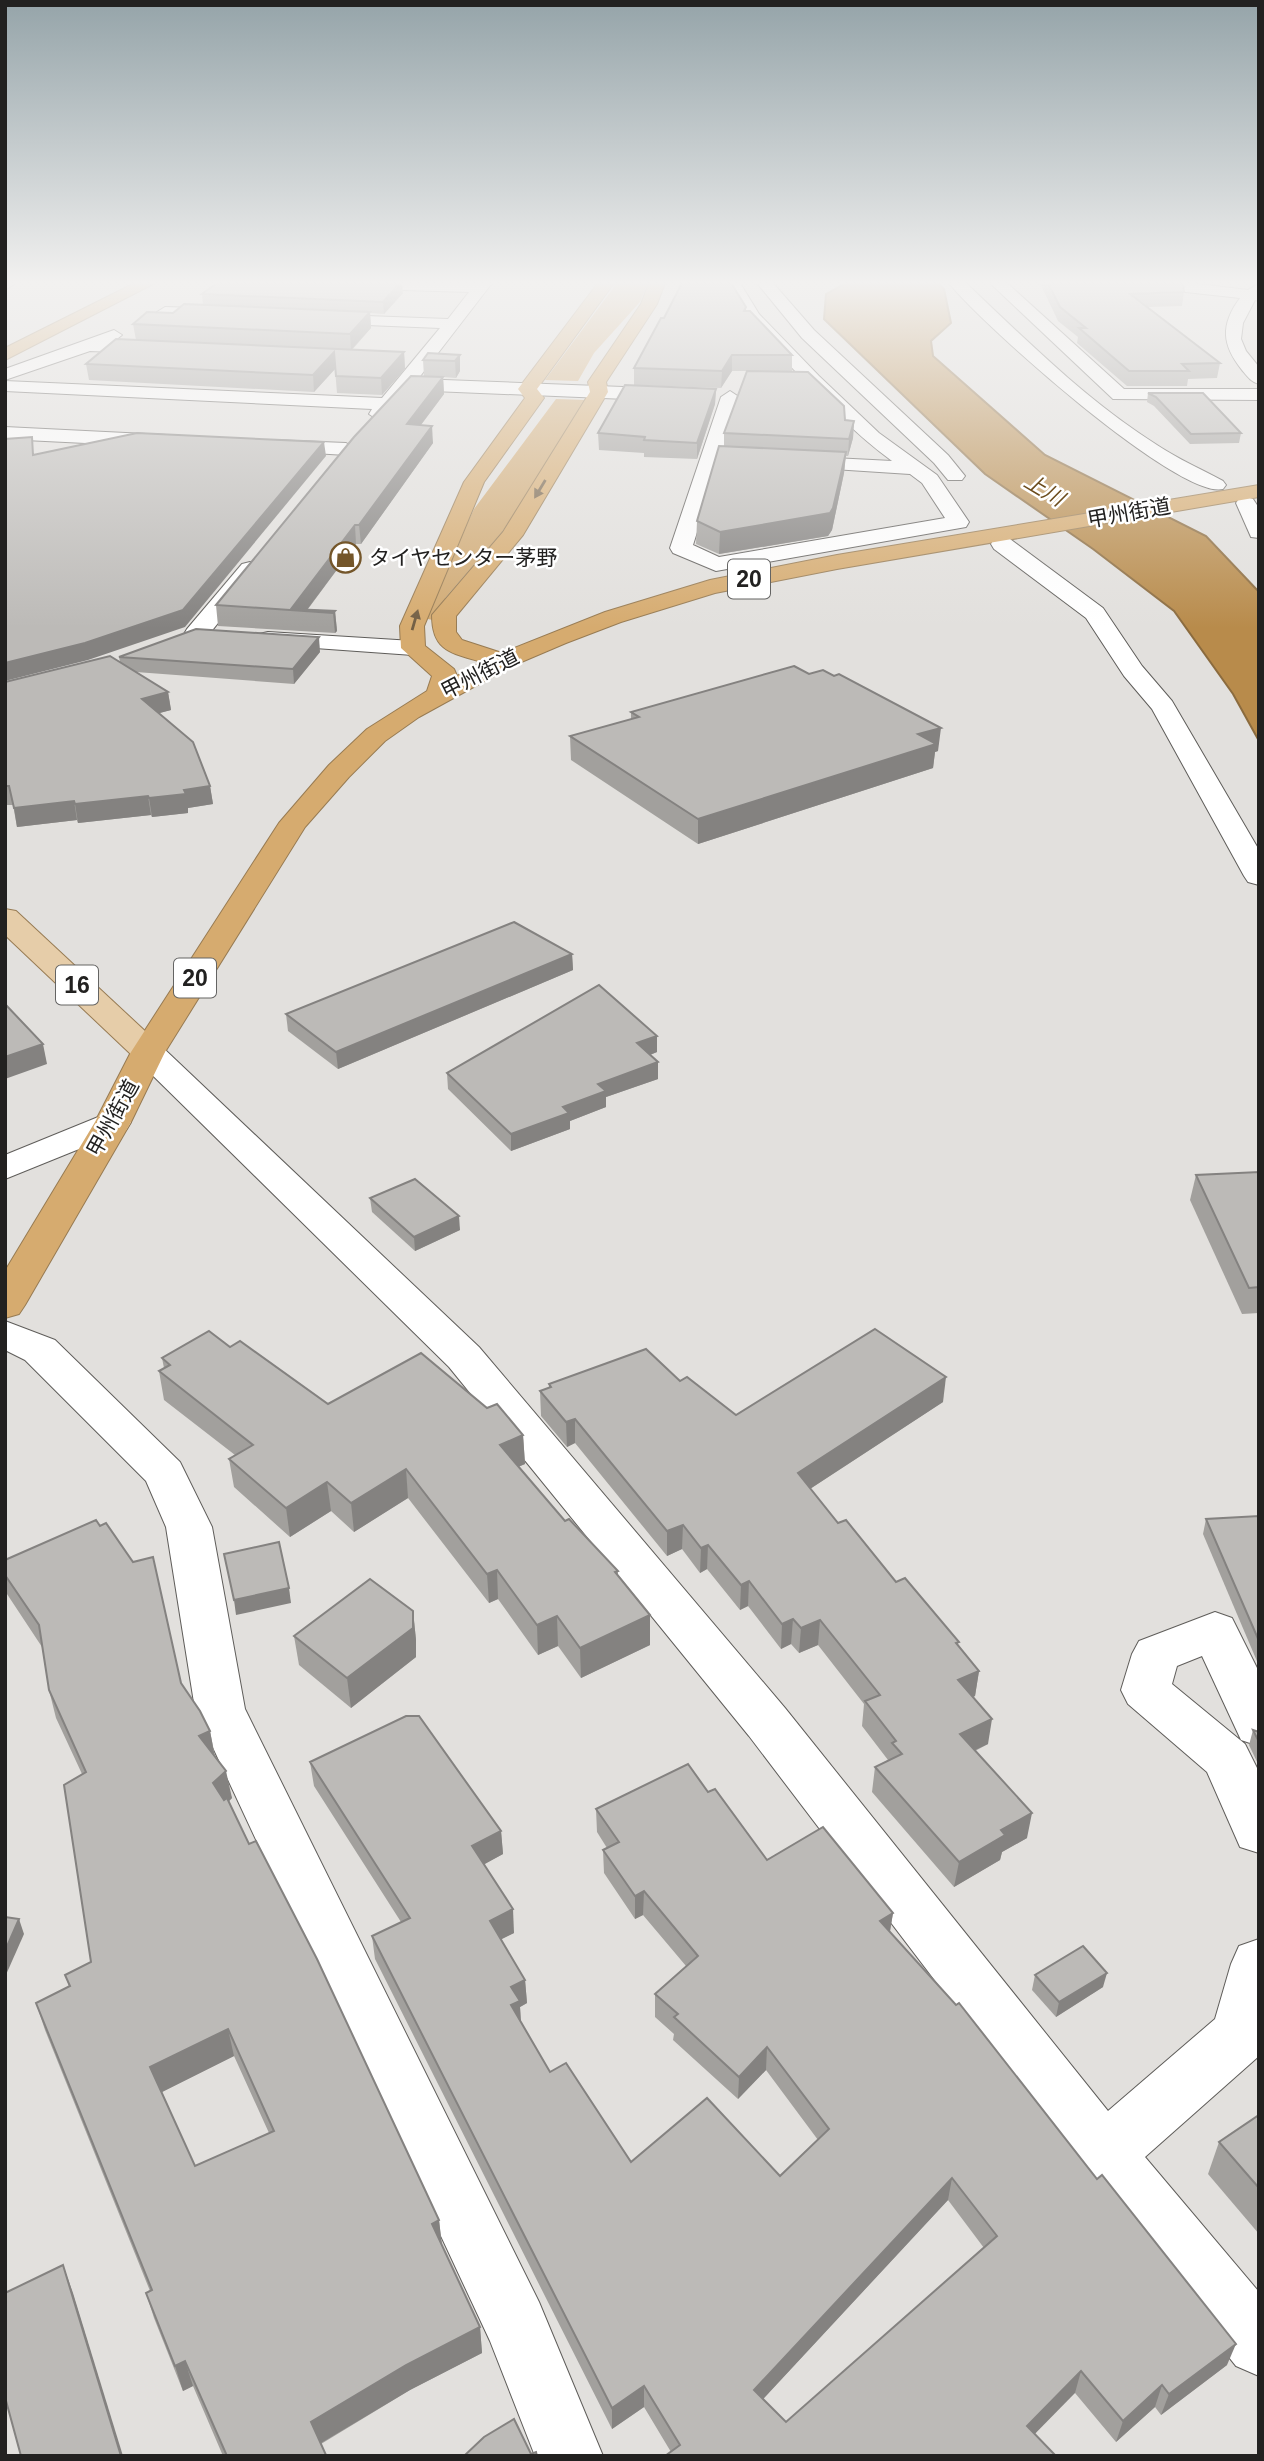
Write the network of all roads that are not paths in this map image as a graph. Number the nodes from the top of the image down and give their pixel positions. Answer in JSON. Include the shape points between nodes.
{"nodes":[{"id":1,"x":256,"y":398,"type":"edge"},
{"id":2,"x":393,"y":398,"type":"edge"},
{"id":3,"x":535,"y":398,"type":"edge"},
{"id":4,"x":594,"y":398,"type":"edge"},
{"id":5,"x":723,"y":398,"type":"edge"},
{"id":6,"x":831,"y":398,"type":"edge"},
{"id":7,"x":876,"y":398,"type":"edge"},
{"id":8,"x":1084,"y":398,"type":"edge"},
{"id":9,"x":387,"y":404,"type":"junction"},
{"id":10,"x":5,"y":433,"type":"edge"},
{"id":11,"x":183,"y":441,"type":"edge"},
{"id":12,"x":251,"y":445,"type":"edge"},
{"id":13,"x":346,"y":449,"type":"junction"},
{"id":14,"x":708,"y":458,"type":"junction"},
{"id":15,"x":735,"y":459,"type":"edge"},
{"id":16,"x":776,"y":461,"type":"edge"},
{"id":17,"x":914,"y":468,"type":"junction"},
{"id":18,"x":329,"y":471,"type":"edge"},
{"id":19,"x":1216,"y":485,"type":"dead end"},
{"id":20,"x":963,"y":490,"type":"dead end"},
{"id":21,"x":1252,"y":497,"type":"edge"},
{"id":22,"x":1259,"y":532,"type":"edge"},
{"id":23,"x":1003,"y":540,"type":"junction"},
{"id":24,"x":267,"y":547,"type":"edge"},
{"id":25,"x":196,"y":634,"type":"junction"},
{"id":26,"x":224,"y":636,"type":"edge"},
{"id":27,"x":251,"y":638,"type":"edge"},
{"id":28,"x":171,"y":643,"type":"edge"},
{"id":29,"x":413,"y":648,"type":"junction"},
{"id":30,"x":503,"y":661,"type":"junction"},
{"id":31,"x":439,"y":695,"type":"junction"},
{"id":32,"x":1259,"y":876,"type":"edge"},
{"id":33,"x":5,"y":918,"type":"edge"},
{"id":34,"x":148,"y":1052,"type":"junction"},
{"id":35,"x":113,"y":1122,"type":"junction"},
{"id":36,"x":5,"y":1168,"type":"edge"},
{"id":37,"x":5,"y":1305,"type":"edge"},
{"id":38,"x":5,"y":1334,"type":"edge"},
{"id":39,"x":1259,"y":1726,"type":"edge"},
{"id":40,"x":1259,"y":1831,"type":"edge"},
{"id":41,"x":1259,"y":1964,"type":"edge"},
{"id":42,"x":1249,"y":2027,"type":"edge"},
{"id":43,"x":1104,"y":2154,"type":"junction"},
{"id":44,"x":1259,"y":2343,"type":"edge"},
{"id":45,"x":569,"y":2456,"type":"edge"}],
"edges":[{"from":1,"to":9,"type":"street"},
{"from":2,"to":9,"type":"street"},
{"from":29,"to":3,"type":"highway","one_way":true,"via":[[412,626],[474,482]]},
{"from":4,"to":30,"type":"highway","one_way":true,"via":[[512,535],[444,615],[444,632],[453,645]]},
{"from":5,"to":14,"type":"street"},
{"from":6,"to":17,"type":"street","via":[[872,437]]},
{"from":7,"to":20,"type":"street","via":[[941,459]]},
{"from":8,"to":19,"type":"street","via":[[1151,450]]},
{"from":9,"to":13,"type":"street"},
{"from":10,"to":11,"type":"street"},
{"from":12,"to":13,"type":"street"},
{"from":13,"to":18,"type":"street"},
{"from":14,"to":15,"type":"street"},
{"from":14,"to":17,"type":"street","via":[[681,548],[716,565],[958,522],[930,480]]},
{"from":16,"to":17,"type":"street"},
{"from":21,"to":22,"type":"street"},
{"from":21,"to":23,"type":"highway","name":"甲州街道","number":"20","via":[[1189,502]]},
{"from":23,"to":30,"type":"highway","name":"甲州街道","number":"20","via":[[824,565],[710,587],[613,617]]},
{"from":23,"to":32,"type":"street","via":[[1095,613],[1133,671],[1163,706]]},
{"from":24,"to":25,"type":"street"},
{"from":25,"to":26,"type":"street"},
{"from":25,"to":28,"type":"street"},
{"from":27,"to":29,"type":"street"},
{"from":29,"to":31,"type":"highway","via":[[445,674]]},
{"from":30,"to":31,"type":"highway","name":"甲州街道","number":"20"},
{"from":31,"to":34,"type":"highway","name":"甲州街道","number":"20","via":[[376,735],[293,822]]},
{"from":33,"to":34,"type":"main road","number":"16"},
{"from":34,"to":35,"type":"highway","name":"甲州街道","number":"20"},
{"from":34,"to":43,"type":"street","via":[[464,1357],[767,1723]]},
{"from":35,"to":36,"type":"street"},
{"from":35,"to":37,"type":"highway","name":"甲州街道","number":"20"},
{"from":38,"to":45,"type":"street","via":[[40,1350],[164,1473],[189,1527],[220,1709],[516,2325]]},
{"from":39,"to":40,"type":"street","via":[[1215,1631],[1156,1654],[1146,1690],[1227,1759]]},
{"from":41,"to":42,"type":"street"},
{"from":42,"to":43,"type":"street"},
{"from":43,"to":44,"type":"street"}]}
